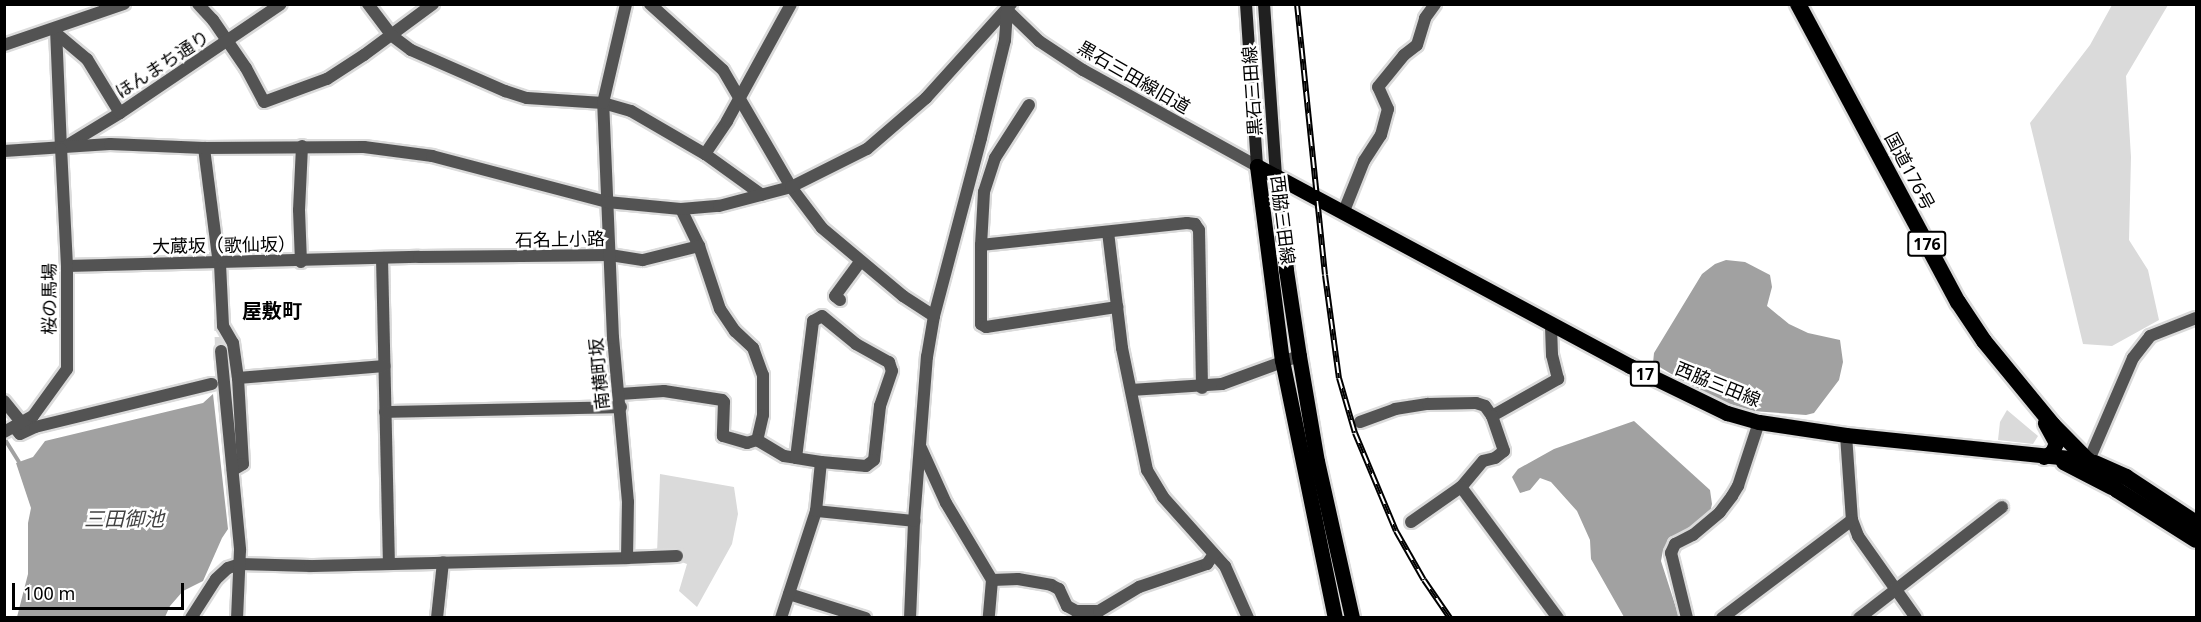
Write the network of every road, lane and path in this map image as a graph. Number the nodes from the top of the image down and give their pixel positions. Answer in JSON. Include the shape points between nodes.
{"nodes":[{"id":1,"x":124,"y":4,"type":"edge"},
{"id":2,"x":198,"y":4,"type":"edge"},
{"id":3,"x":281,"y":4,"type":"edge"},
{"id":4,"x":368,"y":4,"type":"edge"},
{"id":5,"x":433,"y":4,"type":"edge"},
{"id":6,"x":626,"y":4,"type":"edge"},
{"id":7,"x":650,"y":4,"type":"edge"},
{"id":8,"x":791,"y":4,"type":"edge"},
{"id":9,"x":1246,"y":4,"type":"edge"},
{"id":10,"x":1264,"y":4,"type":"edge"},
{"id":11,"x":1435,"y":4,"type":"edge"},
{"id":12,"x":1798,"y":4,"type":"edge"},
{"id":13,"x":1006,"y":6,"type":"edge"},
{"id":14,"x":56,"y":32,"type":"junction"},
{"id":15,"x":391,"y":35,"type":"junction"},
{"id":16,"x":228,"y":43,"type":"junction"},
{"id":17,"x":4,"y":45,"type":"edge"},
{"id":18,"x":739,"y":99,"type":"junction"},
{"id":19,"x":603,"y":103,"type":"junction"},
{"id":20,"x":1029,"y":105,"type":"dead end"},
{"id":21,"x":120,"y":113,"type":"junction"},
{"id":22,"x":302,"y":146,"type":"junction"},
{"id":23,"x":204,"y":148,"type":"junction"},
{"id":24,"x":61,"y":149,"type":"junction"},
{"id":25,"x":4,"y":150,"type":"edge"},
{"id":26,"x":705,"y":154,"type":"junction"},
{"id":27,"x":1257,"y":166,"type":"junction"},
{"id":28,"x":1276,"y":176,"type":"junction"},
{"id":29,"x":791,"y":187,"type":"junction"},
{"id":30,"x":762,"y":195,"type":"junction"},
{"id":31,"x":607,"y":202,"type":"junction"},
{"id":32,"x":681,"y":210,"type":"junction"},
{"id":33,"x":1344,"y":211,"type":"junction"},
{"id":34,"x":1108,"y":232,"type":"junction"},
{"id":35,"x":981,"y":245,"type":"junction"},
{"id":36,"x":699,"y":246,"type":"junction"},
{"id":37,"x":610,"y":255,"type":"junction"},
{"id":38,"x":381,"y":258,"type":"junction"},
{"id":39,"x":219,"y":260,"type":"junction"},
{"id":40,"x":301,"y":262,"type":"junction"},
{"id":41,"x":860,"y":262,"type":"junction"},
{"id":42,"x":67,"y":266,"type":"junction"},
{"id":43,"x":840,"y":300,"type":"dead end"},
{"id":44,"x":1117,"y":307,"type":"junction"},
{"id":45,"x":933,"y":316,"type":"junction"},
{"id":46,"x":2196,"y":318,"type":"edge"},
{"id":47,"x":1551,"y":323,"type":"junction"},
{"id":48,"x":221,"y":351,"type":"tunnel mouth"},
{"id":49,"x":1299,"y":356,"type":"junction"},
{"id":50,"x":1282,"y":360,"type":"junction"},
{"id":51,"x":385,"y":366,"type":"junction"},
{"id":52,"x":238,"y":378,"type":"junction"},
{"id":53,"x":212,"y":384,"type":"dead end"},
{"id":54,"x":1202,"y":388,"type":"junction"},
{"id":55,"x":2024,"y":389,"type":"junction"},
{"id":56,"x":1131,"y":390,"type":"junction"},
{"id":57,"x":620,"y":400,"type":"junction"},
{"id":58,"x":4,"y":401,"type":"edge"},
{"id":59,"x":385,"y":412,"type":"junction"},
{"id":60,"x":1492,"y":416,"type":"junction"},
{"id":61,"x":1360,"y":422,"type":"dead end"},
{"id":62,"x":1759,"y":422,"type":"junction"},
{"id":63,"x":11,"y":429,"type":"edge"},
{"id":64,"x":1846,"y":435,"type":"junction"},
{"id":65,"x":757,"y":440,"type":"junction"},
{"id":66,"x":921,"y":448,"type":"junction"},
{"id":67,"x":2048,"y":457,"type":"junction"},
{"id":68,"x":796,"y":458,"type":"junction"},
{"id":69,"x":2089,"y":460,"type":"junction"},
{"id":70,"x":821,"y":462,"type":"junction"},
{"id":71,"x":233,"y":470,"type":"junction"},
{"id":72,"x":1461,"y":487,"type":"junction"},
{"id":73,"x":2117,"y":490,"type":"junction"},
{"id":74,"x":2002,"y":507,"type":"dead end"},
{"id":75,"x":816,"y":511,"type":"junction"},
{"id":76,"x":1852,"y":520,"type":"junction"},
{"id":77,"x":914,"y":521,"type":"junction"},
{"id":78,"x":1411,"y":522,"type":"dead end"},
{"id":79,"x":2196,"y":523,"type":"edge"},
{"id":80,"x":2196,"y":540,"type":"edge"},
{"id":81,"x":1214,"y":554,"type":"junction"},
{"id":82,"x":677,"y":556,"type":"dead end"},
{"id":83,"x":627,"y":558,"type":"junction"},
{"id":84,"x":442,"y":562,"type":"junction"},
{"id":85,"x":389,"y":563,"type":"junction"},
{"id":86,"x":240,"y":564,"type":"junction"},
{"id":87,"x":992,"y":580,"type":"junction"},
{"id":88,"x":1897,"y":589,"type":"junction"},
{"id":89,"x":789,"y":594,"type":"junction"},
{"id":90,"x":1100,"y":614,"type":"edge"},
{"id":91,"x":190,"y":618,"type":"edge"},
{"id":92,"x":237,"y":618,"type":"edge"},
{"id":93,"x":437,"y":618,"type":"edge"},
{"id":94,"x":781,"y":618,"type":"edge"},
{"id":95,"x":865,"y":618,"type":"edge"},
{"id":96,"x":910,"y":618,"type":"edge"},
{"id":97,"x":989,"y":618,"type":"edge"},
{"id":98,"x":1248,"y":618,"type":"edge"},
{"id":99,"x":1335,"y":618,"type":"edge"},
{"id":100,"x":1352,"y":618,"type":"edge"},
{"id":101,"x":1558,"y":618,"type":"edge"},
{"id":102,"x":1687,"y":618,"type":"edge"},
{"id":103,"x":1722,"y":618,"type":"edge"},
{"id":104,"x":1859,"y":618,"type":"edge"},
{"id":105,"x":1916,"y":618,"type":"edge"}],
"edges":[{"from":1,"to":14,"type":"street"},
{"from":2,"to":16,"type":"street"},
{"from":3,"to":16,"type":"street","name":"ほんまち通り"},
{"from":4,"to":15,"type":"street"},
{"from":5,"to":15,"type":"street"},
{"from":6,"to":19,"type":"street","name":"南横町坂"},
{"from":7,"to":18,"type":"street","via":[[723,70]]},
{"from":8,"to":18,"type":"street"},
{"from":9,"to":27,"type":"main road","name":"黒石三田線"},
{"from":10,"to":28,"type":"main road","name":"黒石三田線"},
{"from":11,"to":33,"type":"street","via":[[1425,18],[1418,45],[1404,55],[1378,87],[1388,110],[1381,135],[1364,161]]},
{"from":12,"to":55,"type":"highway","name":"国道176号","number":"176","via":[[1958,302]]},
{"from":13,"to":27,"type":"street","name":"黒石三田線旧道","via":[[1039,41],[1083,70]]},
{"from":13,"to":29,"type":"street","via":[[926,99],[887,133],[867,148]]},
{"from":13,"to":45,"type":"street","via":[[1005,40]]},
{"from":14,"to":17,"type":"street"},
{"from":14,"to":21,"type":"street","via":[[87,59]]},
{"from":14,"to":24,"type":"street","name":"桜の馬場"},
{"from":15,"to":16,"type":"street","via":[[327,79],[264,102]]},
{"from":15,"to":19,"type":"street","via":[[411,50],[505,91],[527,98]]},
{"from":16,"to":21,"type":"street","name":"ほんまち通り"},
{"from":18,"to":26,"type":"street"},
{"from":18,"to":29,"type":"street"},
{"from":19,"to":26,"type":"street","via":[[631,111]]},
{"from":19,"to":31,"type":"street","name":"南横町坂"},
{"from":20,"to":35,"type":"street","via":[[989,174]]},
{"from":21,"to":24,"type":"street","name":"ほんまち通り"},
{"from":22,"to":23,"type":"street"},
{"from":22,"to":31,"type":"street","via":[[364,147],[432,156]]},
{"from":22,"to":40,"type":"street"},
{"from":23,"to":24,"type":"street","via":[[110,144]]},
{"from":23,"to":39,"type":"street"},
{"from":24,"to":25,"type":"street"},
{"from":24,"to":42,"type":"street","name":"桜の馬場"},
{"from":26,"to":30,"type":"street"},
{"from":27,"to":28,"type":"main road","name":"西脇三田線","number":"17"},
{"from":27,"to":50,"type":"main road","name":"西脇三田線"},
{"from":28,"to":33,"type":"main road","name":"西脇三田線","number":"17"},
{"from":28,"to":49,"type":"main road","name":"西脇三田線"},
{"from":29,"to":30,"type":"street"},
{"from":29,"to":41,"type":"street","via":[[822,228]]},
{"from":30,"to":32,"type":"street"},
{"from":31,"to":32,"type":"street"},
{"from":31,"to":37,"type":"street","name":"南横町坂"},
{"from":32,"to":36,"type":"street"},
{"from":33,"to":47,"type":"main road","name":"西脇三田線","number":"17"},
{"from":34,"to":35,"type":"street"},
{"from":34,"to":44,"type":"street"},
{"from":34,"to":54,"type":"street","via":[[1187,223],[1195,224],[1199,230]]},
{"from":35,"to":44,"type":"street","via":[[981,324],[986,327]]},
{"from":36,"to":37,"type":"street","name":"石名上小路","via":[[652,260]]},
{"from":36,"to":65,"type":"street","via":[[720,309],[753,348],[763,375],[763,415]]},
{"from":37,"to":38,"type":"street","name":"石名上小路"},
{"from":37,"to":57,"type":"street","name":"南横町坂"},
{"from":38,"to":40,"type":"street","name":"大蔵坂（歌仙坂）"},
{"from":38,"to":51,"type":"street"},
{"from":39,"to":40,"type":"street","name":"大蔵坂（歌仙坂）"},
{"from":39,"to":42,"type":"street","name":"大蔵坂（歌仙坂）"},
{"from":39,"to":52,"type":"street","via":[[223,326],[233,343]]},
{"from":41,"to":43,"type":"street","via":[[836,296]]},
{"from":41,"to":45,"type":"street"},
{"from":42,"to":63,"type":"street","name":"桜の馬場","via":[[67,369],[33,416]]},
{"from":44,"to":56,"type":"street"},
{"from":45,"to":66,"type":"street"},
{"from":46,"to":69,"type":"street","via":[[2150,336],[2133,358]]},
{"from":47,"to":60,"type":"street","via":[[1557,379]]},
{"from":47,"to":62,"type":"main road","name":"西脇三田線","number":"17","via":[[1702,403]]},
{"from":48,"to":71,"type":"street"},
{"from":49,"to":50,"type":"street"},
{"from":49,"to":100,"type":"main road","name":"西脇三田線","via":[[1317,461]]},
{"from":50,"to":54,"type":"street"},
{"from":50,"to":99,"type":"main road","name":"西脇三田線"},
{"from":51,"to":52,"type":"street"},
{"from":51,"to":59,"type":"street"},
{"from":52,"to":71,"type":"street","via":[[243,464]]},
{"from":53,"to":63,"type":"street","via":[[20,434]]},
{"from":54,"to":56,"type":"street"},
{"from":55,"to":67,"type":"main road","via":[[2055,437]]},
{"from":55,"to":69,"type":"highway","name":"国道176号","number":"176"},
{"from":56,"to":81,"type":"street","via":[[1147,470],[1163,497]]},
{"from":57,"to":59,"type":"street"},
{"from":57,"to":65,"type":"street","via":[[664,391],[722,400],[723,436],[747,443]]},
{"from":57,"to":83,"type":"street","name":"南横町坂","via":[[628,502]]},
{"from":58,"to":63,"type":"street"},
{"from":59,"to":85,"type":"street"},
{"from":60,"to":61,"type":"street","via":[[1485,406],[1476,404],[1428,404],[1395,409]]},
{"from":60,"to":72,"type":"street","via":[[1504,451],[1483,461]]},
{"from":62,"to":64,"type":"main road","name":"西脇三田線","number":"17"},
{"from":62,"to":102,"type":"street","via":[[1732,496],[1693,535],[1675,544],[1671,553]]},
{"from":64,"to":67,"type":"main road","name":"西脇三田線","number":"17"},
{"from":64,"to":76,"type":"street"},
{"from":65,"to":68,"type":"street","via":[[784,456]]},
{"from":66,"to":77,"type":"street"},
{"from":66,"to":87,"type":"street","via":[[946,503]]},
{"from":67,"to":69,"type":"main road","name":"西脇三田線","number":"17"},
{"from":67,"to":73,"type":"main road","name":"西脇三田線","number":"17"},
{"from":68,"to":70,"type":"street"},
{"from":68,"to":70,"type":"street","via":[[813,321],[822,316],[856,344],[889,362],[892,370],[880,406],[874,460],[866,466]]},
{"from":69,"to":73,"type":"highway","name":"国道176号","number":"176"},
{"from":69,"to":79,"type":"highway","name":"国道176号","number":"176","via":[[2126,477]]},
{"from":70,"to":75,"type":"street"},
{"from":71,"to":86,"type":"street"},
{"from":72,"to":78,"type":"street"},
{"from":72,"to":101,"type":"street"},
{"from":73,"to":80,"type":"highway","name":"国道176号","number":"176"},
{"from":74,"to":88,"type":"street"},
{"from":75,"to":77,"type":"street"},
{"from":75,"to":89,"type":"street"},
{"from":76,"to":88,"type":"street","via":[[1858,536]]},
{"from":76,"to":103,"type":"street"},
{"from":77,"to":96,"type":"street"},
{"from":81,"to":90,"type":"street","via":[[1207,564],[1138,587]]},
{"from":81,"to":98,"type":"street","via":[[1225,566]]},
{"from":82,"to":83,"type":"street"},
{"from":83,"to":84,"type":"street"},
{"from":84,"to":85,"type":"street"},
{"from":84,"to":93,"type":"street"},
{"from":85,"to":86,"type":"street"},
{"from":86,"to":91,"type":"street","via":[[216,579]]},
{"from":86,"to":92,"type":"street"},
{"from":87,"to":90,"type":"street","via":[[1018,579],[1051,585],[1059,589],[1067,606]]},
{"from":87,"to":97,"type":"street"},
{"from":88,"to":104,"type":"street"},
{"from":88,"to":105,"type":"street"},
{"from":89,"to":94,"type":"street"},
{"from":89,"to":95,"type":"street"}]}
